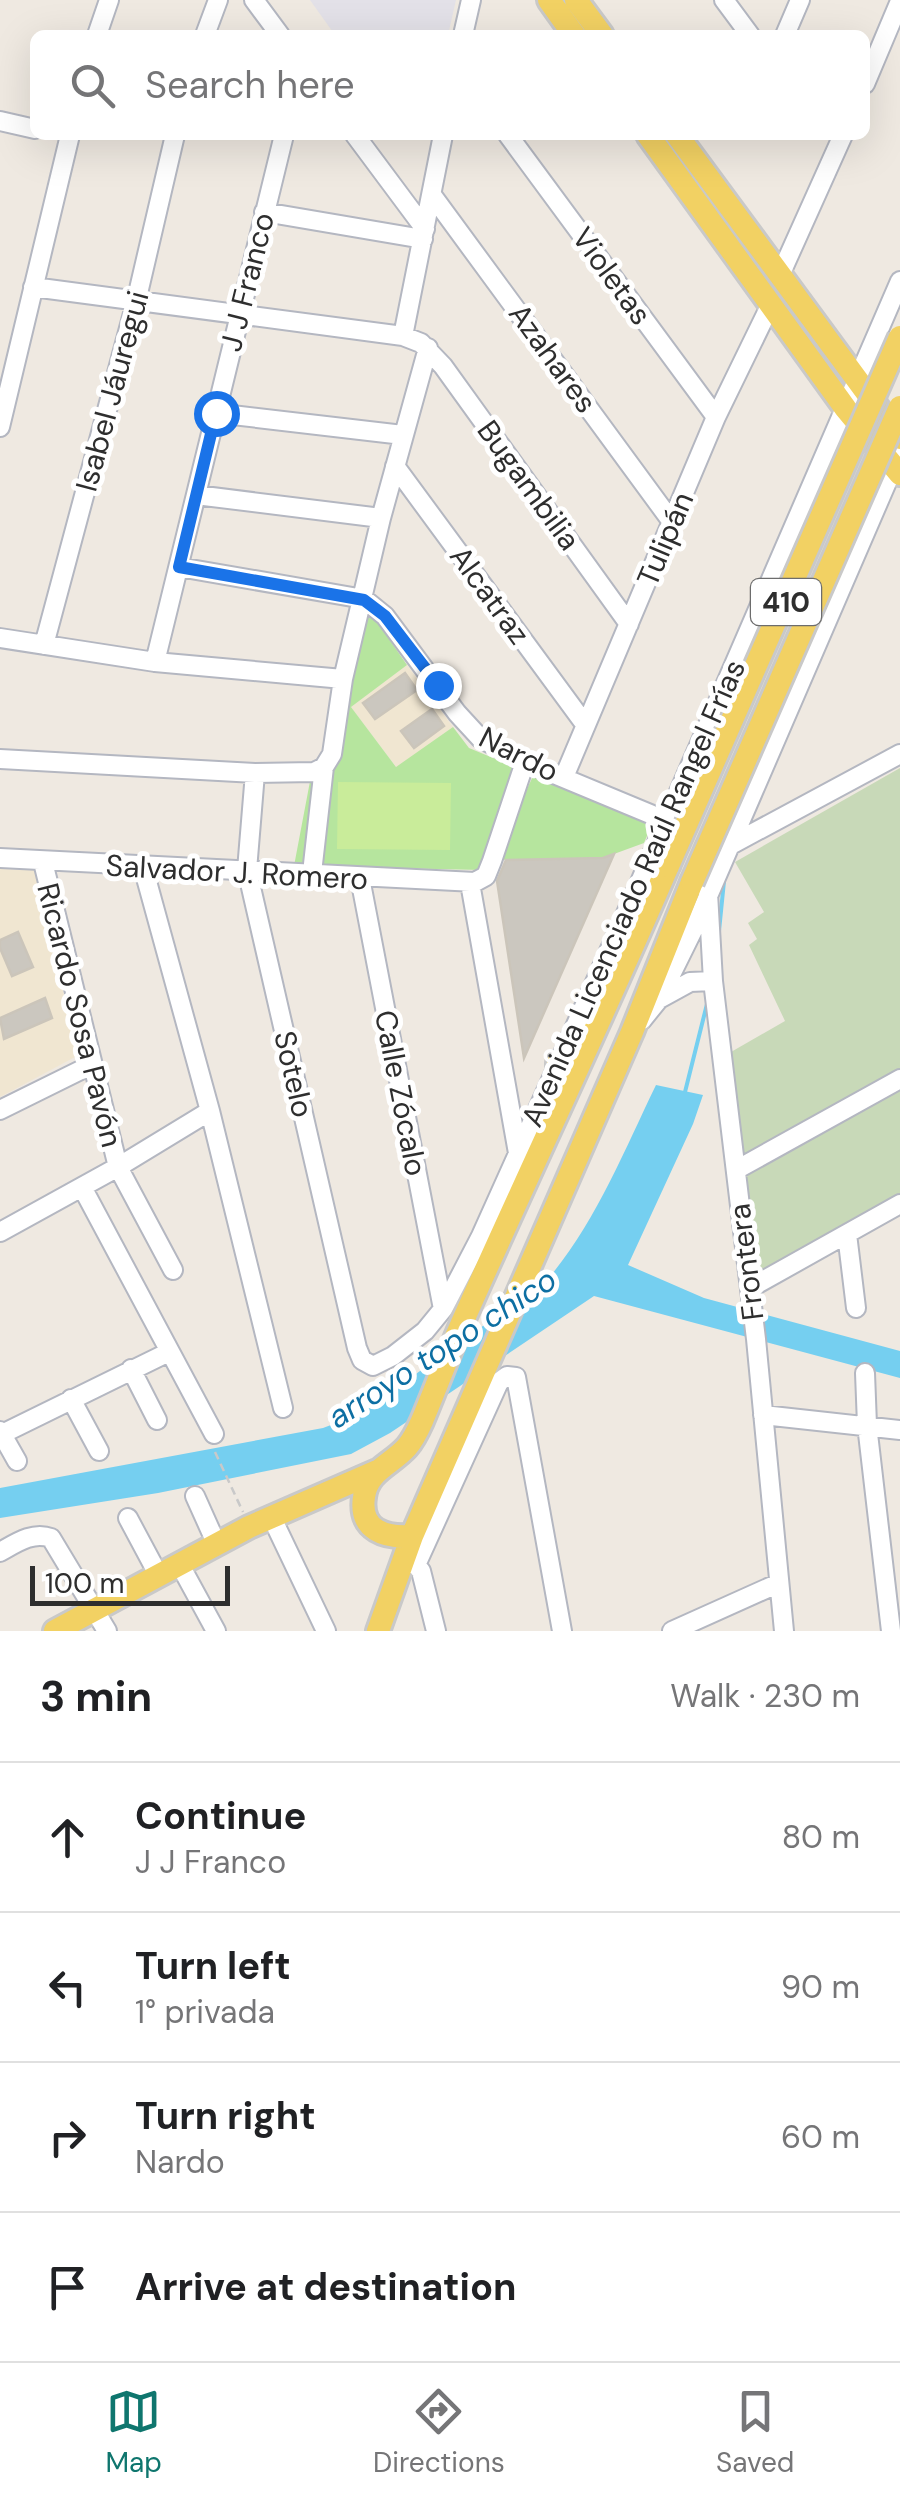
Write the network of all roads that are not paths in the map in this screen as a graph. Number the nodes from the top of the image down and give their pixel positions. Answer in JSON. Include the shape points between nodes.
{"nodes":[{"id":1,"x":109,"y":0,"type":"edge"},
{"id":2,"x":218,"y":0,"type":"edge"},
{"id":3,"x":254,"y":0,"type":"edge"},
{"id":4,"x":471,"y":0,"type":"edge"},
{"id":5,"x":549,"y":0,"type":"edge"},
{"id":6,"x":576,"y":0,"type":"edge"},
{"id":7,"x":724,"y":0,"type":"edge"},
{"id":8,"x":800,"y":0,"type":"edge"},
{"id":9,"x":900,"y":2,"type":"edge"},
{"id":10,"x":100,"y":30,"type":"edge"},
{"id":11,"x":207,"y":30,"type":"edge"},
{"id":12,"x":276,"y":30,"type":"edge"},
{"id":13,"x":464,"y":30,"type":"edge"},
{"id":14,"x":570,"y":30,"type":"edge"},
{"id":15,"x":598,"y":30,"type":"edge"},
{"id":16,"x":746,"y":30,"type":"edge"},
{"id":17,"x":787,"y":30,"type":"edge"},
{"id":18,"x":870,"y":72,"type":"edge"},
{"id":19,"x":0,"y":121,"type":"edge"},
{"id":20,"x":30,"y":128,"type":"edge"},
{"id":21,"x":65,"y":140,"type":"edge"},
{"id":22,"x":173,"y":140,"type":"edge"},
{"id":23,"x":283,"y":140,"type":"edge"},
{"id":24,"x":358,"y":140,"type":"edge"},
{"id":25,"x":443,"y":140,"type":"edge"},
{"id":26,"x":512,"y":140,"type":"edge"},
{"id":27,"x":652,"y":140,"type":"edge"},
{"id":28,"x":682,"y":140,"type":"edge"},
{"id":29,"x":826,"y":140,"type":"edge"},
{"id":30,"x":841,"y":140,"type":"edge"},
{"id":31,"x":836,"y":153,"type":"junction"},
{"id":32,"x":432,"y":194,"type":"junction"},
{"id":33,"x":264,"y":212,"type":"junction"},
{"id":34,"x":424,"y":234,"type":"junction"},
{"id":35,"x":781,"y":274,"type":"junction"},
{"id":36,"x":900,"y":281,"type":"edge"},
{"id":37,"x":33,"y":287,"type":"junction"},
{"id":38,"x":136,"y":302,"type":"junction"},
{"id":39,"x":771,"y":304,"type":"junction"},
{"id":40,"x":889,"y":306,"type":"junction"},
{"id":41,"x":238,"y":316,"type":"junction"},
{"id":42,"x":900,"y":323,"type":"edge"},
{"id":43,"x":402,"y":336,"type":"junction"},
{"id":44,"x":900,"y":337,"type":"edge"},
{"id":45,"x":428,"y":348,"type":"junction"},
{"id":46,"x":858,"y":381,"type":"junction"},
{"id":47,"x":900,"y":407,"type":"edge"},
{"id":48,"x":846,"y":409,"type":"junction"},
{"id":49,"x":216,"y":413,"type":"junction"},
{"id":50,"x":716,"y":417,"type":"junction"},
{"id":51,"x":0,"y":428,"type":"edge"},
{"id":52,"x":403,"y":434,"type":"junction"},
{"id":53,"x":900,"y":438,"type":"edge"},
{"id":54,"x":898,"y":464,"type":"edge"},
{"id":55,"x":395,"y":466,"type":"junction"},
{"id":56,"x":196,"y":495,"type":"junction"},
{"id":57,"x":802,"y":509,"type":"junction"},
{"id":58,"x":381,"y":518,"type":"junction"},
{"id":59,"x":672,"y":522,"type":"junction"},
{"id":60,"x":860,"y":542,"type":"junction"},
{"id":61,"x":179,"y":567,"type":"junction"},
{"id":62,"x":364,"y":600,"type":"junction"},
{"id":63,"x":629,"y":624,"type":"junction"},
{"id":64,"x":0,"y":638,"type":"edge"},
{"id":65,"x":44,"y":645,"type":"junction"},
{"id":66,"x":155,"y":662,"type":"junction"},
{"id":67,"x":343,"y":680,"type":"junction"},
{"id":68,"x":584,"y":724,"type":"junction"},
{"id":69,"x":900,"y":737,"type":"edge"},
{"id":70,"x":895,"y":756,"type":"edge"},
{"id":71,"x":0,"y":759,"type":"edge"},
{"id":72,"x":525,"y":762,"type":"junction"},
{"id":73,"x":319,"y":769,"type":"junction"},
{"id":74,"x":255,"y":773,"type":"junction"},
{"id":75,"x":564,"y":778,"type":"junction"},
{"id":76,"x":667,"y":821,"type":"junction"},
{"id":77,"x":727,"y":848,"type":"junction"},
{"id":78,"x":0,"y":858,"type":"edge"},
{"id":79,"x":43,"y":862,"type":"junction"},
{"id":80,"x":313,"y":864,"type":"dead end"},
{"id":81,"x":143,"y":867,"type":"junction"},
{"id":82,"x":248,"y":870,"type":"junction"},
{"id":83,"x":360,"y":878,"type":"junction"},
{"id":84,"x":472,"y":882,"type":"junction"},
{"id":85,"x":700,"y":887,"type":"junction"},
{"id":86,"x":713,"y":981,"type":"junction"},
{"id":87,"x":659,"y":999,"type":"junction"},
{"id":88,"x":632,"y":1032,"type":"junction"},
{"id":89,"x":558,"y":1063,"type":"junction"},
{"id":90,"x":91,"y":1065,"type":"junction"},
{"id":91,"x":900,"y":1080,"type":"edge"},
{"id":92,"x":0,"y":1110,"type":"edge"},
{"id":93,"x":210,"y":1110,"type":"junction"},
{"id":94,"x":545,"y":1143,"type":"junction"},
{"id":95,"x":518,"y":1153,"type":"junction"},
{"id":96,"x":118,"y":1167,"type":"junction"},
{"id":97,"x":736,"y":1170,"type":"junction"},
{"id":98,"x":82,"y":1188,"type":"junction"},
{"id":99,"x":900,"y":1204,"type":"edge"},
{"id":100,"x":0,"y":1232,"type":"edge"},
{"id":101,"x":848,"y":1234,"type":"junction"},
{"id":102,"x":173,"y":1270,"type":"dead end"},
{"id":103,"x":750,"y":1288,"type":"junction"},
{"id":104,"x":856,"y":1308,"type":"dead end"},
{"id":105,"x":443,"y":1309,"type":"junction"},
{"id":106,"x":170,"y":1352,"type":"junction"},
{"id":107,"x":373,"y":1366,"type":"joint"},
{"id":108,"x":131,"y":1368,"type":"junction"},
{"id":109,"x":865,"y":1372,"type":"dead end"},
{"id":110,"x":71,"y":1399,"type":"junction"},
{"id":111,"x":283,"y":1408,"type":"dead end"},
{"id":112,"x":764,"y":1415,"type":"junction"},
{"id":113,"x":157,"y":1420,"type":"dead end"},
{"id":114,"x":867,"y":1425,"type":"junction"},
{"id":115,"x":900,"y":1430,"type":"edge"},
{"id":116,"x":1,"y":1433,"type":"edge"},
{"id":117,"x":212,"y":1439,"type":"road end"},
{"id":118,"x":100,"y":1451,"type":"dead end"},
{"id":119,"x":17,"y":1462,"type":"dead end"},
{"id":120,"x":377,"y":1471,"type":"junction"},
{"id":121,"x":195,"y":1496,"type":"dead end"},
{"id":122,"x":128,"y":1518,"type":"dead end"},
{"id":123,"x":272,"y":1518,"type":"junction"},
{"id":124,"x":412,"y":1536,"type":"junction"},
{"id":125,"x":217,"y":1545,"type":"junction"},
{"id":126,"x":0,"y":1552,"type":"edge"},
{"id":127,"x":180,"y":1564,"type":"junction"},
{"id":128,"x":410,"y":1564,"type":"junction"},
{"id":129,"x":159,"y":1576,"type":"junction"},
{"id":130,"x":779,"y":1583,"type":"junction"},
{"id":131,"x":95,"y":1610,"type":"junction"},
{"id":132,"x":54,"y":1631,"type":"edge"},
{"id":133,"x":107,"y":1631,"type":"edge"},
{"id":134,"x":216,"y":1631,"type":"edge"},
{"id":135,"x":326,"y":1631,"type":"edge"},
{"id":136,"x":378,"y":1631,"type":"edge"},
{"id":137,"x":436,"y":1631,"type":"edge"},
{"id":138,"x":562,"y":1631,"type":"edge"},
{"id":139,"x":672,"y":1631,"type":"edge"},
{"id":140,"x":784,"y":1631,"type":"edge"},
{"id":141,"x":891,"y":1631,"type":"edge"}],
"edges":[{"from":1,"to":10,"type":"street"},
{"from":2,"to":11,"type":"street"},
{"from":3,"to":12,"type":"street"},
{"from":4,"to":13,"type":"street"},
{"from":5,"to":14,"type":"main road"},
{"from":6,"to":15,"type":"main road"},
{"from":7,"to":16,"type":"street"},
{"from":8,"to":17,"type":"street"},
{"from":9,"to":18,"type":"street"},
{"from":19,"to":20,"type":"street"},
{"from":21,"to":37,"type":"street"},
{"from":22,"to":38,"type":"street","name":"Isabel Jáuregui"},
{"from":23,"to":33,"type":"street","name":"J J Franco"},
{"from":24,"to":34,"type":"street"},
{"from":25,"to":32,"type":"street"},
{"from":26,"to":50,"type":"street","name":"Violetas"},
{"from":27,"to":39,"type":"main road"},
{"from":28,"to":35,"type":"main road"},
{"from":29,"to":31,"type":"street"},
{"from":30,"to":31,"type":"street"},
{"from":31,"to":35,"type":"street"},
{"from":32,"to":34,"type":"street"},
{"from":32,"to":59,"type":"street","name":"Azahares"},
{"from":33,"to":34,"type":"street"},
{"from":33,"to":41,"type":"street","name":"J J Franco"},
{"from":34,"to":43,"type":"street"},
{"from":35,"to":46,"type":"main road"},
{"from":36,"to":40,"type":"street","name":"Avenida Licenciado Raúl Rangel Frías"},
{"from":37,"to":38,"type":"street"},
{"from":37,"to":51,"type":"street"},
{"from":38,"to":41,"type":"street"},
{"from":38,"to":65,"type":"street","name":"Isabel Jáuregui"},
{"from":39,"to":48,"type":"main road"},
{"from":39,"to":50,"type":"street","name":"Tulipán"},
{"from":40,"to":42,"type":"street"},
{"from":40,"to":46,"type":"street","name":"Avenida Licenciado Raúl Rangel Frías"},
{"from":41,"to":43,"type":"street"},
{"from":41,"to":49,"type":"street","name":"J J Franco"},
{"from":43,"to":45,"type":"street"},
{"from":44,"to":94,"type":"main road","number":"410","bridge":true},
{"from":45,"to":52,"type":"street"},
{"from":45,"to":63,"type":"street","name":"Bugambilia"},
{"from":46,"to":48,"type":"street","name":"Avenida Licenciado Raúl Rangel Frías"},
{"from":46,"to":53,"type":"main road"},
{"from":47,"to":85,"type":"main road","number":"410","bridge":true},
{"from":48,"to":54,"type":"main road"},
{"from":48,"to":57,"type":"street","name":"Avenida Licenciado Raúl Rangel Frías"},
{"from":49,"to":52,"type":"street"},
{"from":49,"to":56,"type":"street","name":"J J Franco"},
{"from":50,"to":59,"type":"street","name":"Tulipán"},
{"from":52,"to":55,"type":"street"},
{"from":54,"to":60,"type":"street","name":"Avenida Licenciado Raúl Rangel Frías"},
{"from":55,"to":58,"type":"street"},
{"from":55,"to":68,"type":"street","name":"Alcatraz"},
{"from":56,"to":58,"type":"street"},
{"from":56,"to":61,"type":"street","name":"J J Franco"},
{"from":57,"to":60,"type":"street","via":[[819,506],[843,514]]},
{"from":57,"to":76,"type":"street","name":"Avenida Licenciado Raúl Rangel Frías"},
{"from":58,"to":62,"type":"street"},
{"from":59,"to":63,"type":"street","name":"Tulipán"},
{"from":60,"to":77,"type":"street","name":"Avenida Licenciado Raúl Rangel Frías"},
{"from":61,"to":62,"type":"street"},
{"from":61,"to":66,"type":"street","name":"J J Franco"},
{"from":62,"to":67,"type":"street"},
{"from":62,"to":72,"type":"street","name":"Nardo","via":[[385,616],[468,727]]},
{"from":63,"to":68,"type":"street","name":"Tulipán"},
{"from":64,"to":65,"type":"street"},
{"from":65,"to":66,"type":"street"},
{"from":66,"to":67,"type":"street"},
{"from":67,"to":73,"type":"street","via":[[332,754]]},
{"from":68,"to":75,"type":"street","name":"Tulipán"},
{"from":69,"to":70,"type":"street"},
{"from":70,"to":77,"type":"street"},
{"from":71,"to":74,"type":"street"},
{"from":72,"to":75,"type":"street","name":"Nardo"},
{"from":72,"to":84,"type":"street","via":[[486,876]]},
{"from":73,"to":74,"type":"street"},
{"from":73,"to":80,"type":"street"},
{"from":74,"to":82,"type":"street","name":"Sotelo"},
{"from":75,"to":76,"type":"street","name":"Nardo"},
{"from":76,"to":89,"type":"street","name":"Avenida Licenciado Raúl Rangel Frías"},
{"from":77,"to":85,"type":"street","name":"Avenida Licenciado Raúl Rangel Frías"},
{"from":78,"to":79,"type":"street","name":"Salvador J. Romero"},
{"from":79,"to":81,"type":"street","name":"Salvador J. Romero"},
{"from":79,"to":90,"type":"street","name":"Ricardo Sosa Pavón"},
{"from":81,"to":82,"type":"street","name":"Salvador J. Romero"},
{"from":81,"to":93,"type":"street"},
{"from":82,"to":83,"type":"street","name":"Salvador J. Romero"},
{"from":82,"to":107,"type":"street","name":"Sotelo","via":[[358,1348]]},
{"from":83,"to":84,"type":"street","name":"Salvador J. Romero"},
{"from":83,"to":105,"type":"street","name":"Calle Zócalo"},
{"from":84,"to":95,"type":"street"},
{"from":85,"to":86,"type":"street","name":"Frontera"},
{"from":85,"to":87,"type":"street","name":"Avenida Licenciado Raúl Rangel Frías","via":[[696,924]]},
{"from":85,"to":88,"type":"main road","number":"410"},
{"from":86,"to":87,"type":"street","via":[[690,982]]},
{"from":86,"to":97,"type":"street","name":"Frontera"},
{"from":87,"to":88,"type":"street","name":"Avenida Licenciado Raúl Rangel Frías"},
{"from":88,"to":124,"type":"main road","number":"410"},
{"from":89,"to":94,"type":"main road"},
{"from":89,"to":95,"type":"street","name":"Avenida Licenciado Raúl Rangel Frías"},
{"from":90,"to":92,"type":"street"},
{"from":90,"to":96,"type":"street","name":"Ricardo Sosa Pavón"},
{"from":91,"to":97,"type":"street"},
{"from":93,"to":96,"type":"street"},
{"from":93,"to":111,"type":"street"},
{"from":94,"to":120,"type":"main road","number":"410","via":[[421,1423],[408,1447]]},
{"from":95,"to":105,"type":"street","name":"Avenida Licenciado Raúl Rangel Frías"},
{"from":96,"to":98,"type":"street"},
{"from":96,"to":102,"type":"street","name":"Ricardo Sosa Pavón"},
{"from":97,"to":103,"type":"street","name":"Frontera"},
{"from":98,"to":100,"type":"street"},
{"from":98,"to":106,"type":"street"},
{"from":99,"to":101,"type":"street"},
{"from":101,"to":103,"type":"street"},
{"from":101,"to":104,"type":"street"},
{"from":103,"to":112,"type":"street","name":"Frontera"},
{"from":105,"to":107,"type":"street","name":"Avenida Licenciado Raúl Rangel Frías","via":[[409,1344]]},
{"from":106,"to":108,"type":"street"},
{"from":106,"to":117,"type":"street"},
{"from":108,"to":110,"type":"street"},
{"from":108,"to":113,"type":"street"},
{"from":109,"to":114,"type":"street"},
{"from":110,"to":116,"type":"street"},
{"from":110,"to":118,"type":"street"},
{"from":112,"to":114,"type":"street"},
{"from":112,"to":130,"type":"street","name":"Frontera"},
{"from":114,"to":115,"type":"street"},
{"from":114,"to":141,"type":"street"},
{"from":116,"to":119,"type":"street"},
{"from":120,"to":123,"type":"main road","number":"410"},
{"from":120,"to":124,"type":"main road","via":[[363,1499],[367,1521],[384,1536]]},
{"from":121,"to":125,"type":"street"},
{"from":122,"to":129,"type":"street"},
{"from":123,"to":125,"type":"main road","number":"410"},
{"from":123,"to":135,"type":"street"},
{"from":124,"to":128,"type":"main road","number":"410"},
{"from":125,"to":127,"type":"main road","number":"410"},
{"from":126,"to":131,"type":"street","via":[[46,1535]]},
{"from":127,"to":129,"type":"main road","number":"410"},
{"from":127,"to":134,"type":"street"},
{"from":128,"to":136,"type":"main road","number":"410"},
{"from":128,"to":137,"type":"street","via":[[421,1571]]},
{"from":128,"to":138,"type":"street","via":[[499,1382],[510,1375],[519,1382]]},
{"from":129,"to":131,"type":"main road","number":"410"},
{"from":130,"to":139,"type":"street"},
{"from":130,"to":140,"type":"street","name":"Frontera"},
{"from":131,"to":132,"type":"main road","number":"410"},
{"from":131,"to":133,"type":"street"}]}
